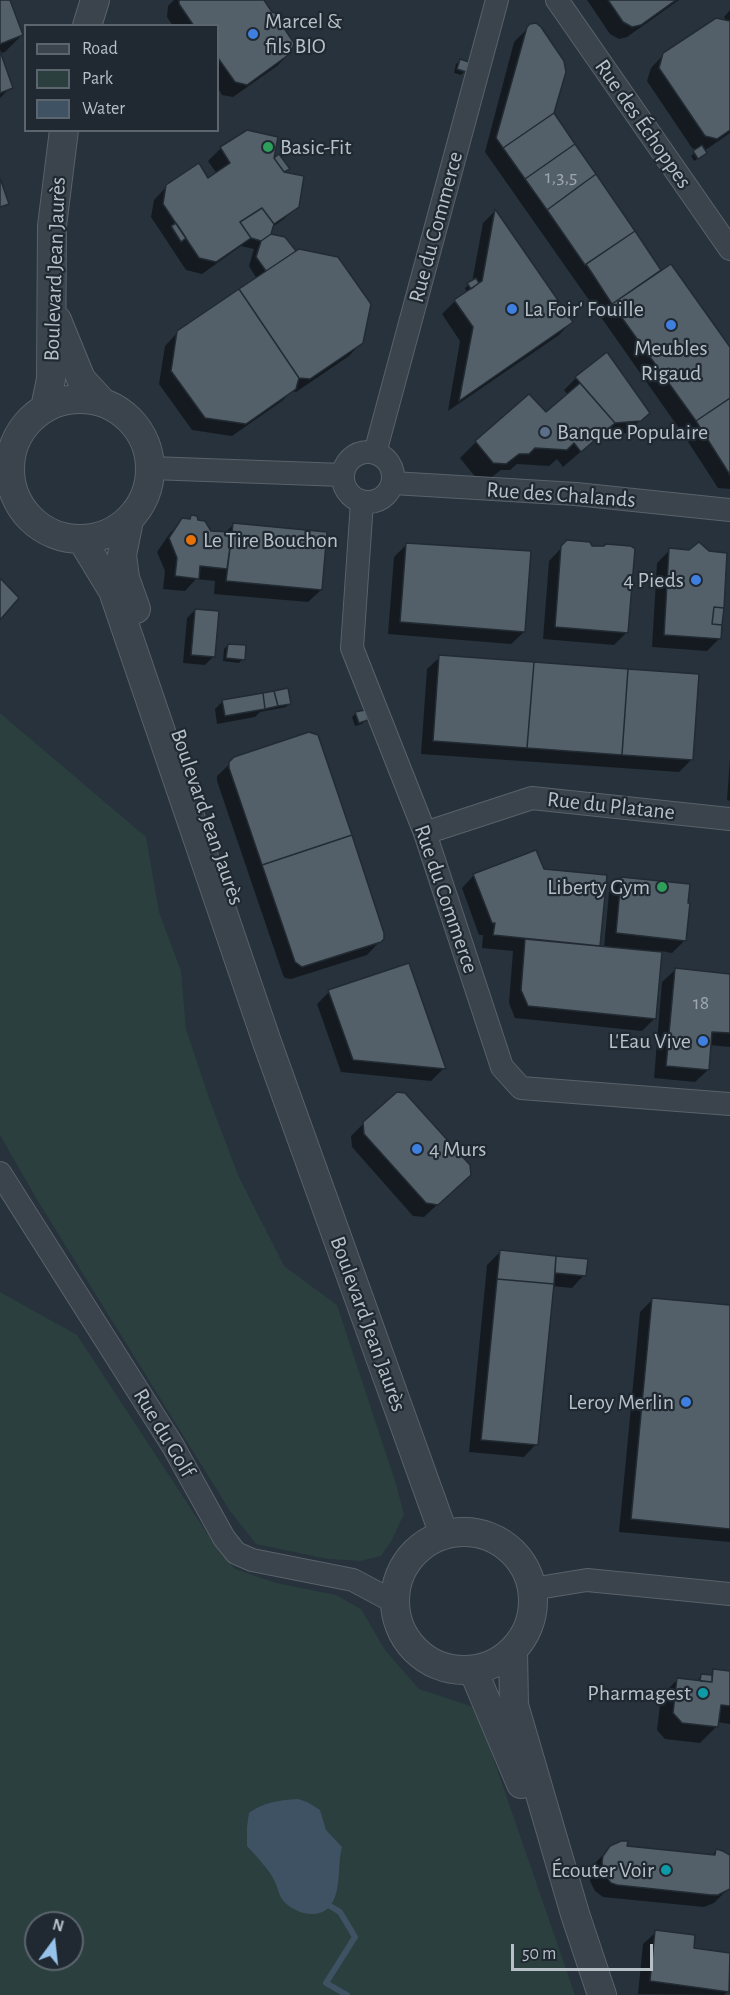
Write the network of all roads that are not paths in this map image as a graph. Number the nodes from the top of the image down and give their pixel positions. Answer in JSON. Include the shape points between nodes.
{"nodes":[{"id":1,"x":94,"y":0,"type":"edge"},
{"id":2,"x":497,"y":0,"type":"edge"},
{"id":3,"x":557,"y":0,"type":"edge"},
{"id":4,"x":88,"y":24,"type":"edge"},
{"id":5,"x":64,"y":132,"type":"edge"},
{"id":6,"x":730,"y":249,"type":"edge"},
{"id":7,"x":52,"y":307,"type":"junction"},
{"id":8,"x":102,"y":402,"type":"junction"},
{"id":9,"x":45,"y":408,"type":"junction"},
{"id":10,"x":375,"y":453,"type":"junction"},
{"id":11,"x":151,"y":468,"type":"junction"},
{"id":12,"x":5,"y":469,"type":"edge"},
{"id":13,"x":343,"y":475,"type":"junction"},
{"id":14,"x":393,"y":483,"type":"junction"},
{"id":15,"x":362,"y":502,"type":"junction"},
{"id":16,"x":730,"y":510,"type":"edge"},
{"id":17,"x":129,"y":520,"type":"junction"},
{"id":18,"x":82,"y":540,"type":"junction"},
{"id":19,"x":730,"y":819,"type":"edge"},
{"id":20,"x":425,"y":832,"type":"junction"},
{"id":21,"x":730,"y":1104,"type":"edge"},
{"id":22,"x":293,"y":1114,"type":"junction"},
{"id":23,"x":0,"y":1173,"type":"edge"},
{"id":24,"x":444,"y":1534,"type":"junction"},
{"id":25,"x":532,"y":1589,"type":"junction"},
{"id":26,"x":730,"y":1594,"type":"edge"},
{"id":27,"x":394,"y":1602,"type":"junction"},
{"id":28,"x":513,"y":1650,"type":"junction"},
{"id":29,"x":473,"y":1670,"type":"junction"},
{"id":30,"x":575,"y":1914,"type":"junction"},
{"id":31,"x":602,"y":1995,"type":"edge"}],
"edges":[{"from":1,"to":4,"type":"street"},
{"from":2,"to":10,"type":"street","name":"Rue du Commerce"},
{"from":3,"to":6,"type":"street","name":"Rue des Échoppes"},
{"from":5,"to":7,"type":"street","name":"Boulevard Jean Jaurès","via":[[52,226]]},
{"from":7,"to":8,"type":"street","via":[[81,379]]},
{"from":7,"to":9,"type":"street","name":"Boulevard Jean Jaurès","via":[[51,379]]},
{"from":8,"to":9,"type":"street","via":[[63,400]]},
{"from":8,"to":11,"type":"street","via":[[122,412],[137,427],[147,447]]},
{"from":9,"to":12,"type":"street","via":[[19,434]]},
{"from":10,"to":13,"type":"street","via":[[354,456]]},
{"from":10,"to":14,"type":"street","via":[[388,461]]},
{"from":11,"to":13,"type":"street"},
{"from":11,"to":17,"type":"street","via":[[149,488]]},
{"from":12,"to":18,"type":"street","via":[[23,511],[39,527],[59,537]]},
{"from":13,"to":15,"type":"street","via":[[345,489]]},
{"from":14,"to":15,"type":"street","via":[[378,501]]},
{"from":14,"to":16,"type":"street","name":"Rue des Chalands","via":[[576,494]]},
{"from":15,"to":20,"type":"street","name":"Rue du Commerce","via":[[352,648]]},
{"from":17,"to":18,"type":"street","via":[[115,531]]},
{"from":17,"to":22,"type":"street","name":"Boulevard Jean Jaurès","via":[[122,555],[125,578],[258,965],[290,1073]]},
{"from":18,"to":22,"type":"street","name":"Boulevard Jean Jaurès","via":[[113,591]]},
{"from":19,"to":20,"type":"street","name":"Rue du Platane","via":[[532,798]]},
{"from":20,"to":21,"type":"street","name":"Rue du Commerce","via":[[502,1066],[521,1088]]},
{"from":22,"to":24,"type":"street","name":"Boulevard Jean Jaurès"},
{"from":23,"to":27,"type":"street","name":"Rue du Golf","via":[[236,1553],[252,1560],[353,1580]]},
{"from":24,"to":25,"type":"street","via":[[467,1532],[490,1537],[510,1549],[525,1567]]},
{"from":24,"to":27,"type":"street","via":[[424,1544],[408,1560],[398,1580]]},
{"from":25,"to":26,"type":"street","via":[[587,1580]]},
{"from":25,"to":28,"type":"street","via":[[532,1611],[526,1632]]},
{"from":27,"to":29,"type":"street","via":[[399,1625],[419,1653],[450,1669]]},
{"from":28,"to":29,"type":"street","via":[[495,1663]]},
{"from":28,"to":30,"type":"street","via":[[514,1705]]},
{"from":29,"to":30,"type":"street"},
{"from":30,"to":31,"type":"street"}]}
